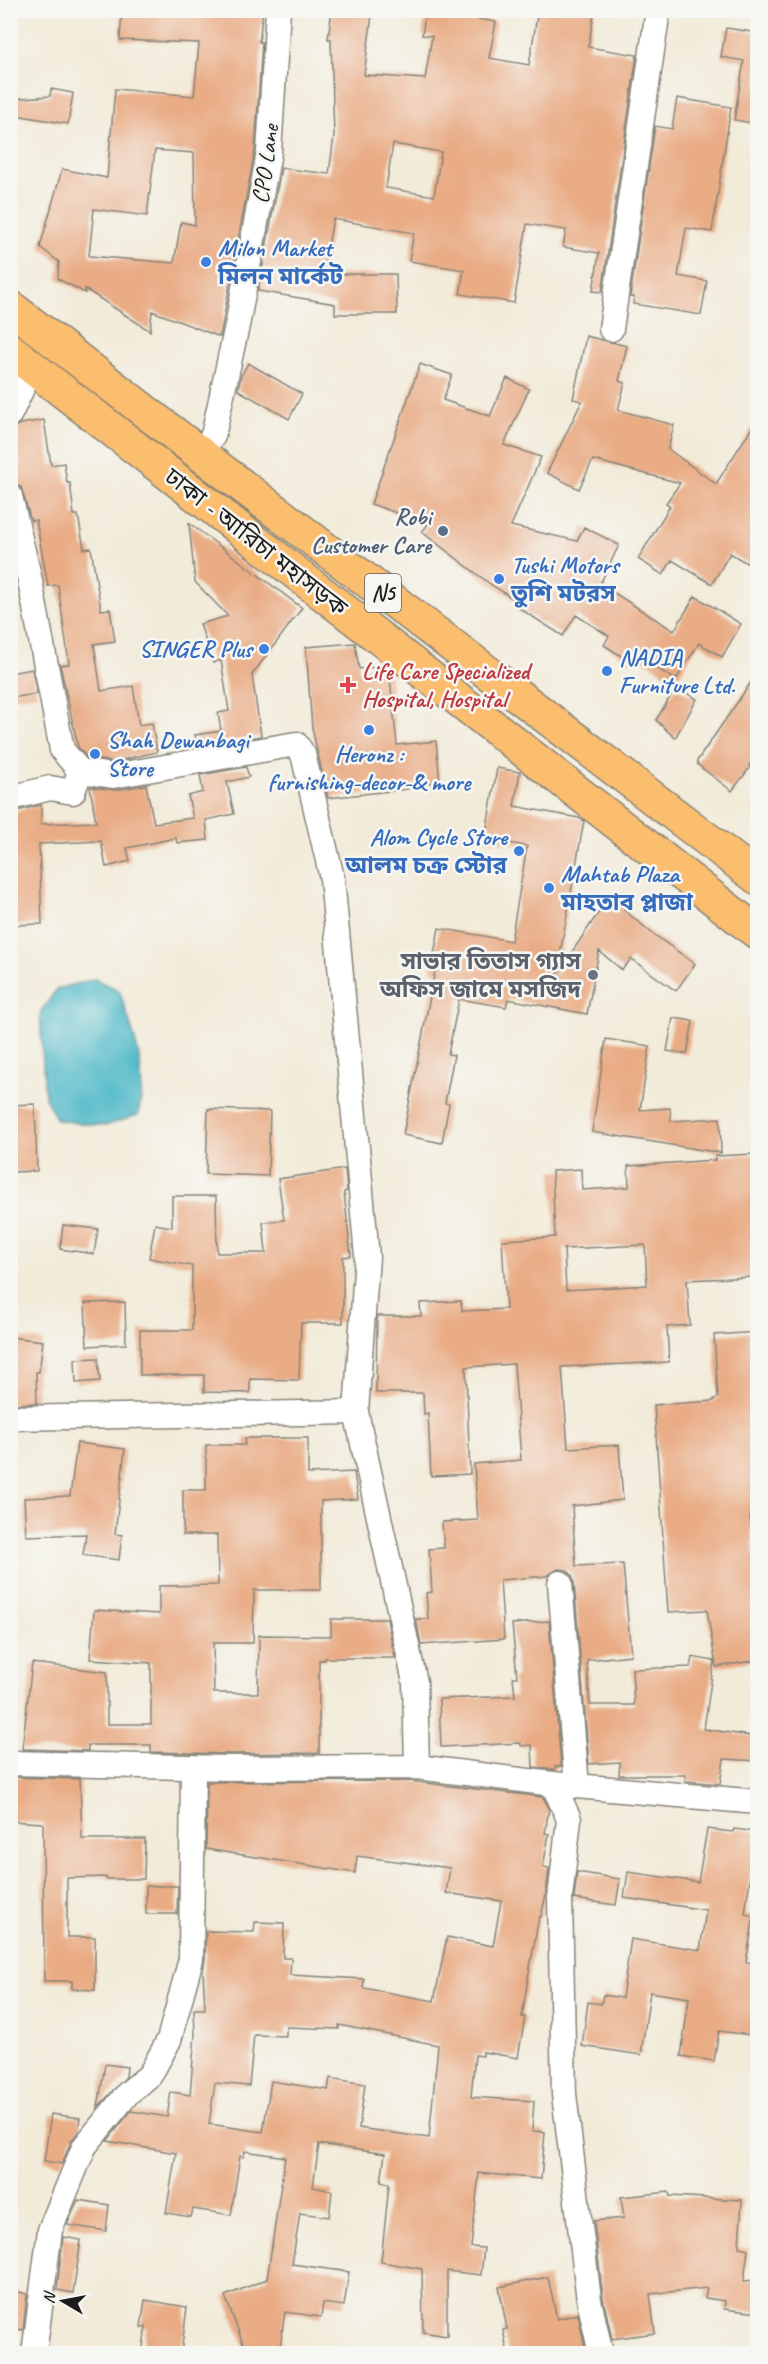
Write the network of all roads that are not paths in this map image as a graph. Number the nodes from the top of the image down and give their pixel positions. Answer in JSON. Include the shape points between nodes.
{"nodes":[{"id":1,"x":278,"y":10,"type":"edge"},
{"id":2,"x":658,"y":10,"type":"edge"},
{"id":3,"x":10,"y":307,"type":"edge"},
{"id":4,"x":611,"y":329,"type":"dead end"},
{"id":5,"x":21,"y":358,"type":"edge"},
{"id":6,"x":10,"y":414,"type":"edge"},
{"id":7,"x":199,"y":453,"type":"junction"},
{"id":8,"x":10,"y":496,"type":"edge"},
{"id":9,"x":62,"y":750,"type":"junction"},
{"id":10,"x":80,"y":771,"type":"junction"},
{"id":11,"x":50,"y":788,"type":"junction"},
{"id":12,"x":10,"y":798,"type":"edge"},
{"id":13,"x":758,"y":878,"type":"edge"},
{"id":14,"x":758,"y":933,"type":"edge"},
{"id":15,"x":356,"y":1412,"type":"junction"},
{"id":16,"x":10,"y":1418,"type":"edge"},
{"id":17,"x":560,"y":1583,"type":"dead end"},
{"id":18,"x":10,"y":1763,"type":"edge"},
{"id":19,"x":193,"y":1767,"type":"junction"},
{"id":20,"x":417,"y":1767,"type":"junction"},
{"id":21,"x":553,"y":1784,"type":"junction"},
{"id":22,"x":577,"y":1786,"type":"junction"},
{"id":23,"x":758,"y":1802,"type":"edge"},
{"id":24,"x":34,"y":2354,"type":"edge"},
{"id":25,"x":601,"y":2354,"type":"edge"}],
"edges":[{"from":1,"to":7,"type":"street","name":"CPO Lane","via":[[269,152],[213,435]]},
{"from":2,"to":4,"type":"street"},
{"from":3,"to":7,"type":"highway","name":"ঢাকা - আরিচা মহাসড়ক","number":"N5"},
{"from":5,"to":6,"type":"street"},
{"from":5,"to":14,"type":"highway","name":"ঢাকা - আরিচা মহাসড়ক","number":"N5"},
{"from":7,"to":13,"type":"highway","name":"ঢাকা - আরিচা মহাসড়ক","number":"N5"},
{"from":8,"to":9,"type":"street"},
{"from":9,"to":10,"type":"street"},
{"from":9,"to":11,"type":"street"},
{"from":10,"to":11,"type":"street","via":[[72,792]]},
{"from":10,"to":15,"type":"street","via":[[113,776],[296,744],[303,754],[332,878],[367,1256]]},
{"from":11,"to":12,"type":"street"},
{"from":15,"to":16,"type":"street"},
{"from":15,"to":20,"type":"street","via":[[415,1682]]},
{"from":17,"to":22,"type":"street"},
{"from":18,"to":19,"type":"street"},
{"from":19,"to":20,"type":"street"},
{"from":19,"to":24,"type":"street","via":[[191,1959],[169,2040],[150,2075],[128,2093],[84,2147],[50,2230]]},
{"from":20,"to":21,"type":"street"},
{"from":21,"to":22,"type":"street"},
{"from":21,"to":25,"type":"street","via":[[569,1819],[560,1898],[564,2094],[589,2301]]},
{"from":22,"to":23,"type":"street"}]}
